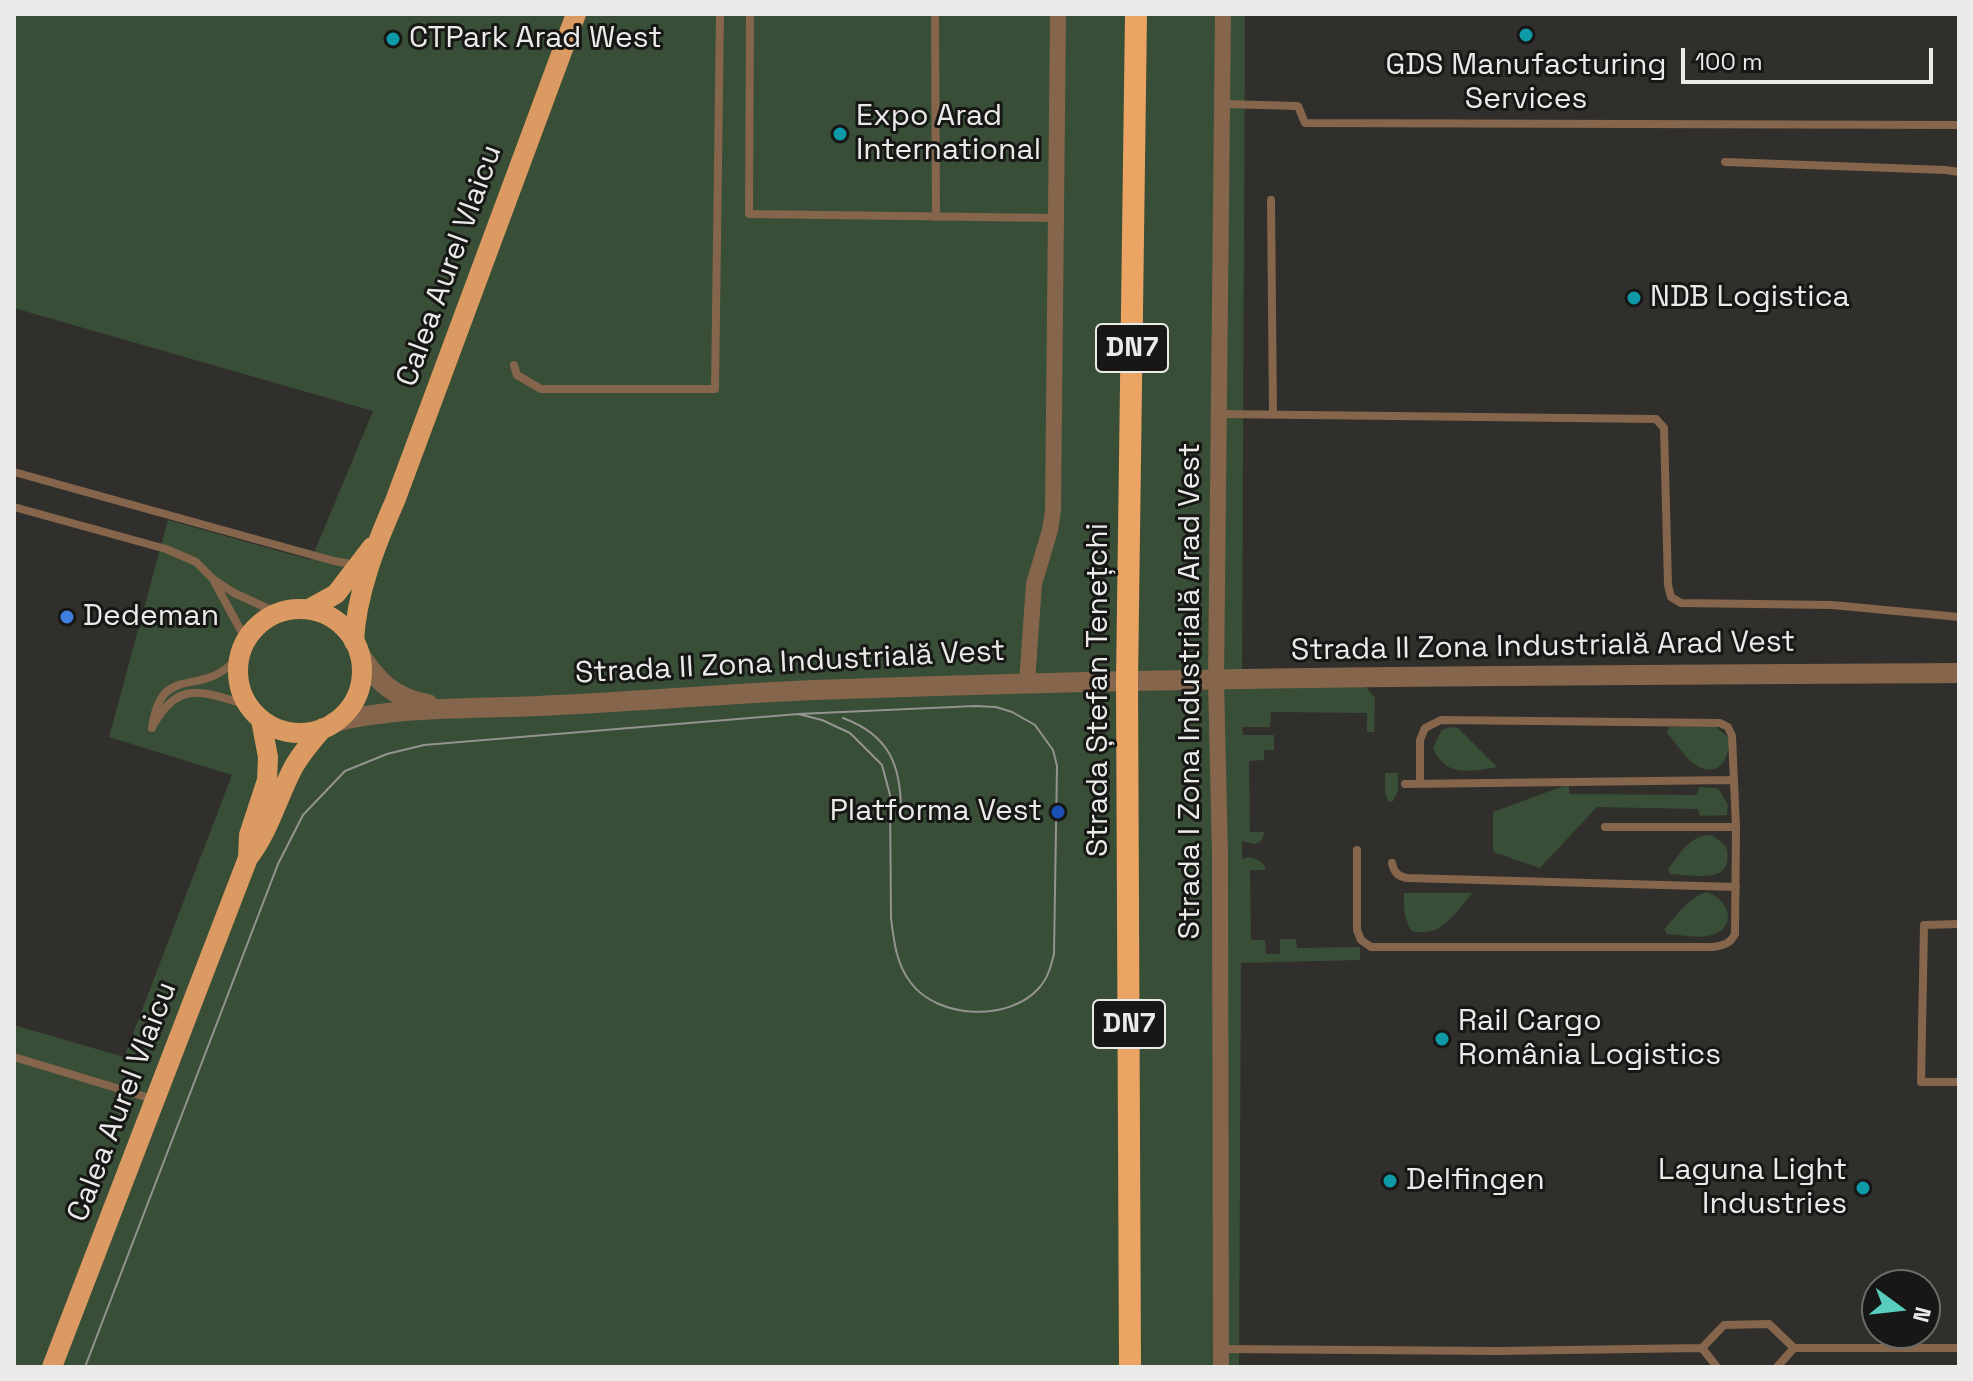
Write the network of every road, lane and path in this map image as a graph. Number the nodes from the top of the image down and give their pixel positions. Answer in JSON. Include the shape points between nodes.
{"nodes":[{"id":1,"x":720,"y":14,"type":"edge"},
{"id":2,"x":750,"y":14,"type":"edge"},
{"id":3,"x":935,"y":14,"type":"edge"},
{"id":4,"x":1058,"y":14,"type":"edge"},
{"id":5,"x":1136,"y":14,"type":"edge"},
{"id":6,"x":1223,"y":14,"type":"edge"},
{"id":7,"x":577,"y":17,"type":"edge"},
{"id":8,"x":1222,"y":104,"type":"junction"},
{"id":9,"x":1959,"y":125,"type":"edge"},
{"id":10,"x":1725,"y":162,"type":"dead end"},
{"id":11,"x":1959,"y":172,"type":"edge"},
{"id":12,"x":1271,"y":200,"type":"dead end"},
{"id":13,"x":936,"y":217,"type":"junction"},
{"id":14,"x":1057,"y":218,"type":"junction"},
{"id":15,"x":514,"y":365,"type":"dead end"},
{"id":16,"x":1218,"y":414,"type":"junction"},
{"id":17,"x":1273,"y":415,"type":"junction"},
{"id":18,"x":14,"y":472,"type":"edge"},
{"id":19,"x":14,"y":507,"type":"edge"},
{"id":20,"x":379,"y":537,"type":"junction"},
{"id":21,"x":358,"y":565,"type":"junction"},
{"id":22,"x":213,"y":579,"type":"junction"},
{"id":23,"x":309,"y":609,"type":"junction"},
{"id":24,"x":287,"y":610,"type":"junction"},
{"id":25,"x":1959,"y":617,"type":"edge"},
{"id":26,"x":243,"y":646,"type":"junction"},
{"id":27,"x":356,"y":648,"type":"junction"},
{"id":28,"x":1959,"y":673,"type":"edge"},
{"id":29,"x":1127,"y":681,"type":"junction"},
{"id":30,"x":1216,"y":681,"type":"junction"},
{"id":31,"x":1027,"y":682,"type":"junction"},
{"id":32,"x":456,"y":710,"type":"junction"},
{"id":33,"x":254,"y":712,"type":"junction"},
{"id":34,"x":329,"y":725,"type":"junction"},
{"id":35,"x":1734,"y":780,"type":"junction"},
{"id":36,"x":1420,"y":783,"type":"junction"},
{"id":37,"x":1405,"y":784,"type":"dead end"},
{"id":38,"x":1605,"y":827,"type":"dead end"},
{"id":39,"x":1736,"y":827,"type":"junction"},
{"id":40,"x":1357,"y":850,"type":"dead end"},
{"id":41,"x":248,"y":858,"type":"junction"},
{"id":42,"x":1392,"y":863,"type":"dead end"},
{"id":43,"x":1736,"y":887,"type":"junction"},
{"id":44,"x":1959,"y":924,"type":"edge"},
{"id":45,"x":14,"y":1057,"type":"edge"},
{"id":46,"x":1959,"y":1082,"type":"edge"},
{"id":47,"x":157,"y":1100,"type":"junction"},
{"id":48,"x":1702,"y":1348,"type":"junction"},
{"id":49,"x":1794,"y":1348,"type":"junction"},
{"id":50,"x":1959,"y":1348,"type":"edge"},
{"id":51,"x":1221,"y":1349,"type":"junction"},
{"id":52,"x":52,"y":1367,"type":"edge"},
{"id":53,"x":1130,"y":1367,"type":"edge"},
{"id":54,"x":1221,"y":1367,"type":"edge"},
{"id":55,"x":1717,"y":1367,"type":"edge"},
{"id":56,"x":1777,"y":1367,"type":"edge"}],
"edges":[{"from":1,"to":15,"type":"lane","via":[[715,389],[541,389],[517,375]]},
{"from":2,"to":13,"type":"lane","via":[[749,214]]},
{"from":3,"to":13,"type":"lane"},
{"from":4,"to":14,"type":"street"},
{"from":5,"to":29,"type":"highway","name":"Strada Ștefan Tenețchi","number":"DN7"},
{"from":6,"to":8,"type":"street","name":"Strada I Zona Industrială Arad Vest"},
{"from":7,"to":20,"type":"main road","name":"Calea Aurel Vlaicu"},
{"from":8,"to":9,"type":"lane","via":[[1298,106],[1305,123]]},
{"from":8,"to":16,"type":"street","name":"Strada I Zona Industrială Arad Vest"},
{"from":10,"to":11,"type":"lane"},
{"from":12,"to":17,"type":"lane"},
{"from":13,"to":14,"type":"lane"},
{"from":14,"to":31,"type":"street","via":[[1053,511],[1034,584]]},
{"from":16,"to":17,"type":"lane"},
{"from":16,"to":30,"type":"street","name":"Strada I Zona Industrială Arad Vest"},
{"from":17,"to":25,"type":"lane","via":[[1656,419],[1664,428],[1671,597],[1681,603],[1832,605]]},
{"from":18,"to":21,"type":"lane"},
{"from":19,"to":22,"type":"lane","via":[[166,549],[196,562]]},
{"from":20,"to":21,"type":"main road","name":"Calea Aurel Vlaicu"},
{"from":20,"to":27,"type":"main road","name":"Calea Aurel Vlaicu","via":[[356,619]]},
{"from":21,"to":23,"type":"main road","name":"Calea Aurel Vlaicu","via":[[336,594]]},
{"from":22,"to":24,"type":"lane","via":[[252,602]]},
{"from":22,"to":26,"type":"lane"},
{"from":23,"to":24,"type":"main road"},
{"from":23,"to":27,"type":"main road","via":[[338,622]]},
{"from":24,"to":26,"type":"main road","via":[[266,618]]},
{"from":26,"to":33,"type":"main road","name":"Calea Aurel Vlaicu","via":[[240,689]]},
{"from":26,"to":33,"type":"lane","via":[[227,668],[181,683],[160,698],[152,728],[166,704],[181,694],[209,693]]},
{"from":27,"to":32,"type":"street","name":"Strada II Zona Industrială Vest","via":[[376,679],[393,691],[413,702]]},
{"from":27,"to":34,"type":"main road","name":"Calea Aurel Vlaicu","via":[[361,675],[357,693]]},
{"from":28,"to":30,"type":"street","name":"Strada II Zona Industrială Arad Vest"},
{"from":29,"to":30,"type":"street","name":"Strada II Zona Industrială Arad Vest"},
{"from":29,"to":31,"type":"street","name":"Strada II Zona Industrială Vest"},
{"from":29,"to":53,"type":"highway","name":"Strada Ștefan Tenețchi","number":"DN7"},
{"from":30,"to":51,"type":"street","name":"Strada I Zona Industrială Arad Vest"},
{"from":31,"to":32,"type":"street","name":"Strada II Zona Industrială Vest"},
{"from":32,"to":34,"type":"street","name":"Strada II Zona Industrială Vest","via":[[369,714]]},
{"from":33,"to":34,"type":"main road","via":[[280,730],[302,733]]},
{"from":33,"to":41,"type":"main road","name":"Calea Aurel Vlaicu","via":[[268,757]]},
{"from":34,"to":41,"type":"main road","name":"Calea Aurel Vlaicu","via":[[297,761],[263,839]]},
{"from":35,"to":36,"type":"lane"},
{"from":35,"to":36,"type":"lane","via":[[1732,736],[1720,723],[1441,720],[1425,728],[1420,740]]},
{"from":35,"to":39,"type":"lane"},
{"from":36,"to":37,"type":"lane"},
{"from":38,"to":39,"type":"lane"},
{"from":39,"to":43,"type":"lane"},
{"from":40,"to":43,"type":"lane","via":[[1357,930],[1371,947],[1725,945],[1735,934]]},
{"from":41,"to":47,"type":"main road","name":"Calea Aurel Vlaicu"},
{"from":42,"to":43,"type":"lane","via":[[1399,876],[1407,878]]},
{"from":44,"to":46,"type":"lane","via":[[1924,925],[1921,1082]]},
{"from":45,"to":47,"type":"lane"},
{"from":47,"to":52,"type":"main road","name":"Calea Aurel Vlaicu"},
{"from":48,"to":49,"type":"lane","via":[[1724,1325],[1769,1324]]},
{"from":48,"to":51,"type":"lane"},
{"from":48,"to":55,"type":"lane"},
{"from":49,"to":50,"type":"lane"},
{"from":49,"to":56,"type":"lane"},
{"from":51,"to":54,"type":"street","name":"Strada I Zona Industrială Arad Vest"}]}
